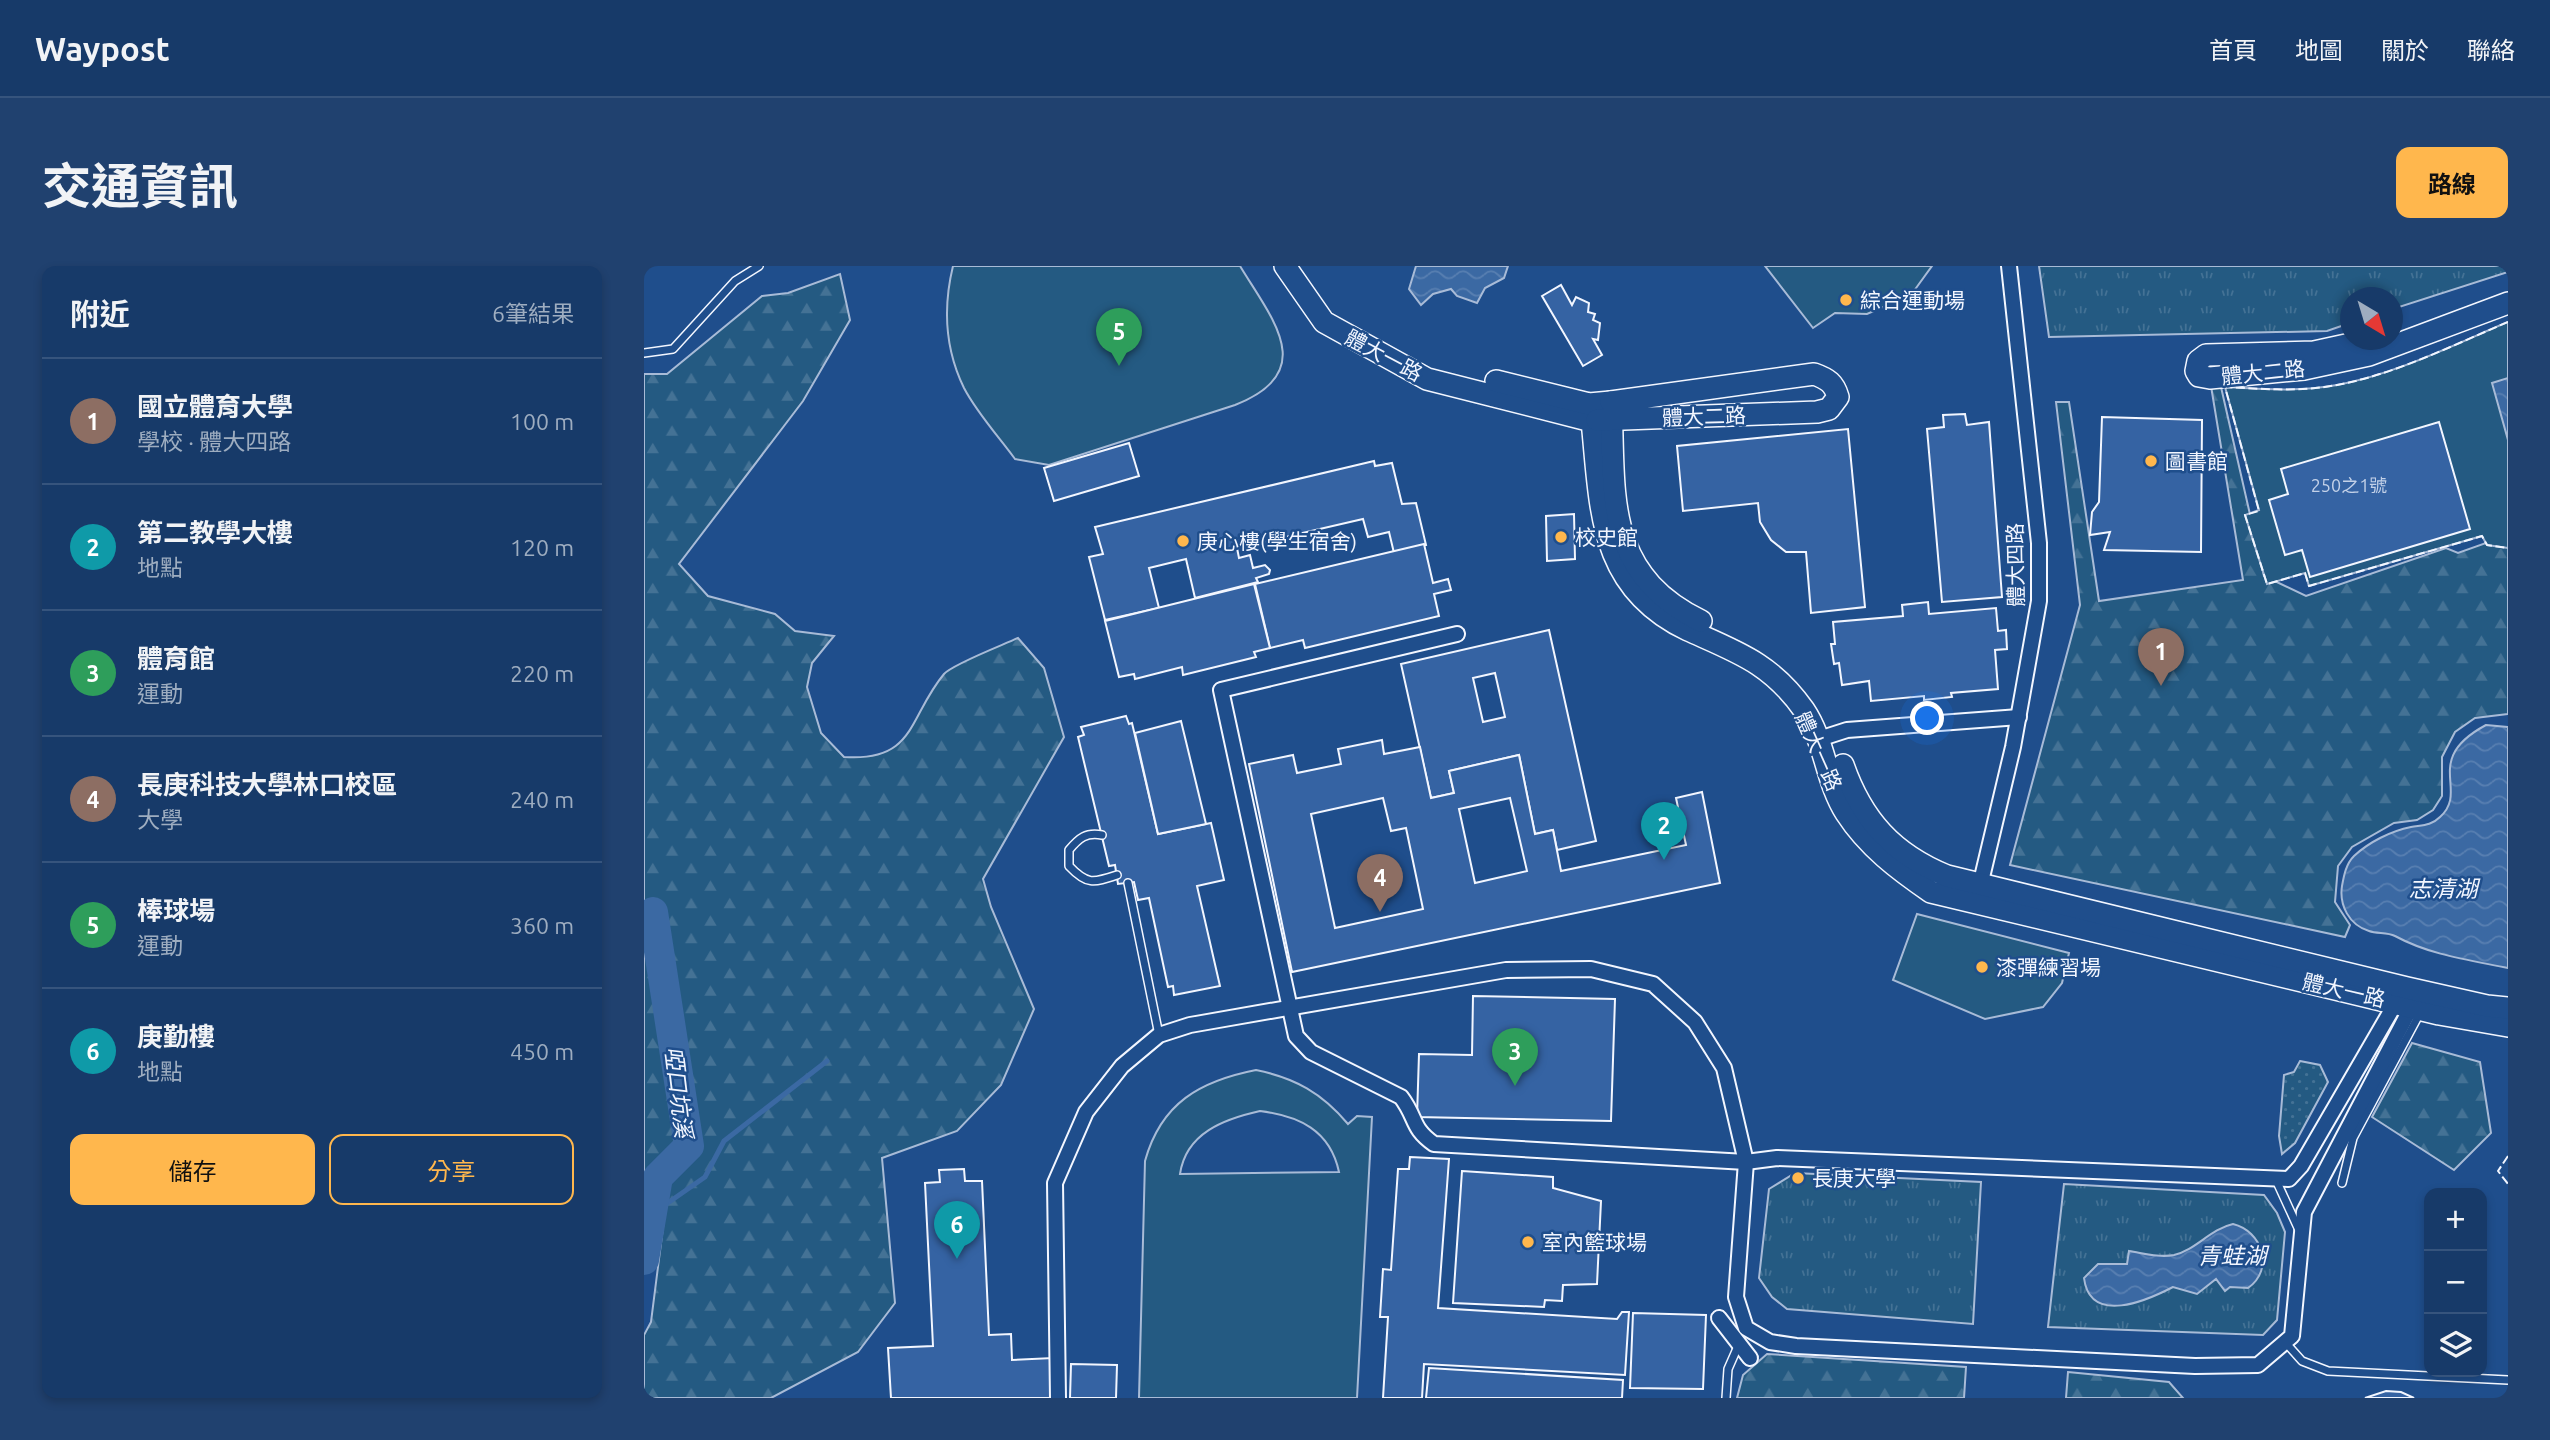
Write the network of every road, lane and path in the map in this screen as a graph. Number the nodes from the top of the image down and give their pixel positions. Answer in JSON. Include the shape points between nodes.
{"nodes":[{"id":1,"x":759,"y":266,"type":"edge"},
{"id":2,"x":1285,"y":266,"type":"edge"},
{"id":3,"x":1303,"y":266,"type":"edge"},
{"id":4,"x":2009,"y":266,"type":"edge"},
{"id":5,"x":2508,"y":288,"type":"edge"},
{"id":6,"x":2508,"y":303,"type":"edge"},
{"id":7,"x":2403,"y":329,"type":"edge"},
{"id":8,"x":2403,"y":343,"type":"edge"},
{"id":9,"x":2340,"y":346,"type":"edge"},
{"id":10,"x":2385,"y":350,"type":"edge"},
{"id":11,"x":644,"y":353,"type":"edge"},
{"id":12,"x":1601,"y":411,"type":"junction"},
{"id":13,"x":1457,"y":635,"type":"dead end"},
{"id":14,"x":2019,"y":717,"type":"junction"},
{"id":15,"x":1825,"y":737,"type":"junction"},
{"id":16,"x":1102,"y":835,"type":"dead end"},
{"id":17,"x":1117,"y":875,"type":"dead end"},
{"id":18,"x":1128,"y":883,"type":"dead end"},
{"id":19,"x":1978,"y":893,"type":"junction"},
{"id":20,"x":2409,"y":1001,"type":"junction"},
{"id":21,"x":1290,"y":1008,"type":"junction"},
{"id":22,"x":2508,"y":1008,"type":"edge"},
{"id":23,"x":2372,"y":1017,"type":"dead end"},
{"id":24,"x":2508,"y":1026,"type":"edge"},
{"id":25,"x":2407,"y":1027,"type":"dead end"},
{"id":26,"x":1159,"y":1035,"type":"junction"},
{"id":27,"x":1746,"y":1162,"type":"junction"},
{"id":28,"x":2276,"y":1178,"type":"junction"},
{"id":29,"x":2342,"y":1183,"type":"dead end"},
{"id":30,"x":2302,"y":1237,"type":"junction"},
{"id":31,"x":1719,"y":1318,"type":"dead end"},
{"id":32,"x":1746,"y":1328,"type":"junction"},
{"id":33,"x":2285,"y":1342,"type":"junction"},
{"id":34,"x":1751,"y":1358,"type":"dead end"},
{"id":35,"x":2508,"y":1380,"type":"edge"},
{"id":36,"x":1058,"y":1398,"type":"edge"},
{"id":37,"x":1726,"y":1398,"type":"edge"}],
"edges":[{"from":1,"to":11,"type":"lane","via":[[735,281],[673,349]]},
{"from":2,"to":12,"type":"street","name":"體大一路","via":[[1324,322],[1427,379]]},
{"from":3,"to":12,"type":"street","name":"體大一路","via":[[1337,315],[1435,366]]},
{"from":4,"to":14,"type":"street","name":"體大四路","via":[[2039,542],[2039,601]]},
{"from":5,"to":7,"type":"street"},
{"from":6,"to":8,"type":"street","name":"體大二路"},
{"from":9,"to":10,"type":"street","name":"體大二路","via":[[2314,352],[2206,355],[2198,361],[2196,371],[2210,378],[2304,369]]},
{"from":12,"to":12,"type":"street","name":"體大二路","via":[[1817,412],[1829,410],[1838,397],[1835,386],[1814,374]]},
{"from":12,"to":15,"type":"street","name":"體大一路","via":[[1625,547],[1639,573],[1660,595],[1698,620],[1761,648],[1814,703]]},
{"from":13,"to":21,"type":"street","via":[[1221,690]]},
{"from":14,"to":15,"type":"street","via":[[1871,727]]},
{"from":14,"to":19,"type":"street","name":"體大四路"},
{"from":15,"to":19,"type":"street","name":"體大一路","via":[[1861,808],[1899,852]]},
{"from":16,"to":17,"type":"lane","via":[[1080,838],[1069,850],[1069,866],[1081,878],[1096,882]]},
{"from":18,"to":26,"type":"lane"},
{"from":19,"to":20,"type":"street","name":"體大一路"},
{"from":20,"to":22,"type":"street","name":"體大一路"},
{"from":20,"to":24,"type":"street","name":"體大一路"},
{"from":20,"to":28,"type":"street","via":[[2301,1166],[2289,1179]]},
{"from":20,"to":29,"type":"lane","via":[[2353,1138]]},
{"from":20,"to":30,"type":"street","via":[[2304,1212]]},
{"from":21,"to":26,"type":"street","via":[[1190,1025]]},
{"from":21,"to":27,"type":"street","via":[[1296,1036],[1311,1052],[1401,1097],[1410,1108],[1417,1132],[1434,1144]]},
{"from":21,"to":27,"type":"street","via":[[1506,970],[1591,969],[1653,984],[1695,1022],[1724,1068]]},
{"from":23,"to":25,"type":"street"},
{"from":26,"to":36,"type":"street","via":[[1122,1066],[1086,1112],[1055,1183]]},
{"from":27,"to":28,"type":"street","via":[[1777,1158]]},
{"from":27,"to":32,"type":"street","via":[[1736,1297]]},
{"from":28,"to":30,"type":"lane"},
{"from":30,"to":33,"type":"street","via":[[2292,1336]]},
{"from":31,"to":34,"type":"street"},
{"from":32,"to":33,"type":"street","via":[[1770,1342],[1797,1346],[2195,1366],[2258,1365]]},
{"from":32,"to":37,"type":"lane","via":[[1728,1369]]},
{"from":33,"to":35,"type":"lane","via":[[2302,1361],[2328,1371]]}]}
